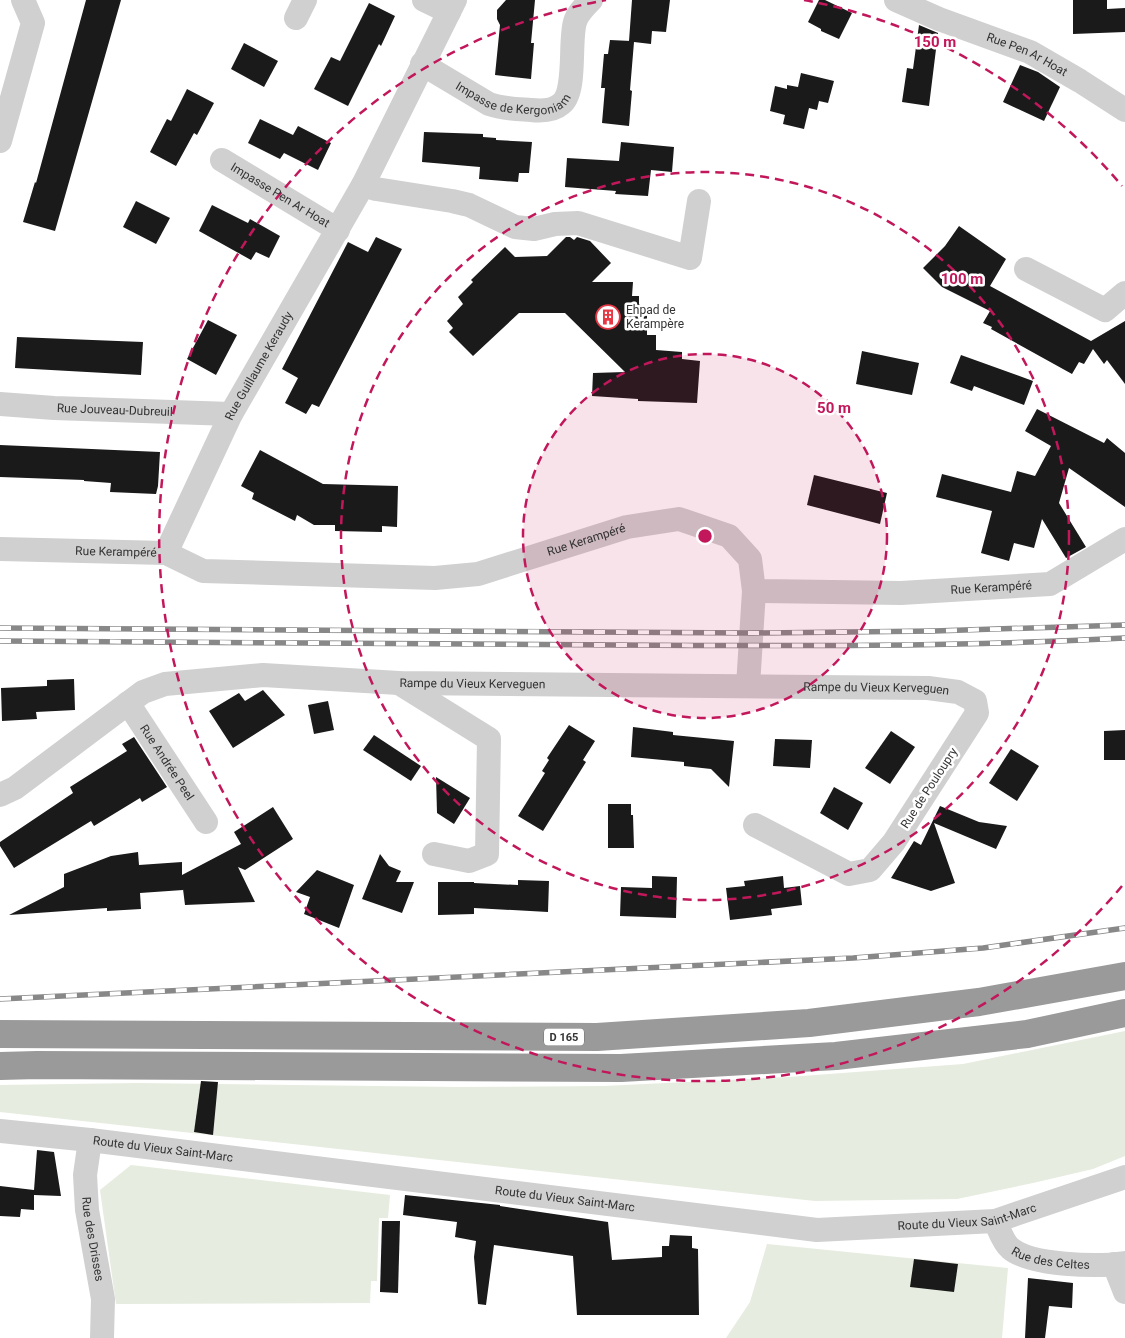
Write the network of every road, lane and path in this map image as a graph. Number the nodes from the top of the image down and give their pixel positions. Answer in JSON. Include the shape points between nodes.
{"nodes":[{"id":1,"x":23,"y":0,"type":"edge"},
{"id":2,"x":424,"y":0,"type":"edge"},
{"id":3,"x":591,"y":0,"type":"edge"},
{"id":4,"x":896,"y":0,"type":"edge"},
{"id":5,"x":452,"y":6,"type":"edge"},
{"id":6,"x":422,"y":64,"type":"junction"},
{"id":7,"x":1125,"y":110,"type":"edge"},
{"id":8,"x":0,"y":141,"type":"edge"},
{"id":9,"x":222,"y":160,"type":"dead end"},
{"id":10,"x":363,"y":185,"type":"junction"},
{"id":11,"x":699,"y":201,"type":"dead end"},
{"id":12,"x":338,"y":230,"type":"junction"},
{"id":13,"x":1026,"y":269,"type":"dead end"},
{"id":14,"x":1125,"y":293,"type":"edge"},
{"id":15,"x":0,"y":404,"type":"edge"},
{"id":16,"x":231,"y":414,"type":"junction"},
{"id":17,"x":1125,"y":539,"type":"edge"},
{"id":18,"x":0,"y":549,"type":"edge"},
{"id":19,"x":166,"y":553,"type":"junction"},
{"id":20,"x":754,"y":591,"type":"junction"},
{"id":21,"x":399,"y":683,"type":"junction"},
{"id":22,"x":748,"y":686,"type":"junction"},
{"id":23,"x":975,"y":701,"type":"joint"},
{"id":24,"x":128,"y":702,"type":"junction"},
{"id":25,"x":0,"y":795,"type":"edge"},
{"id":26,"x":206,"y":822,"type":"dead end"},
{"id":27,"x":755,"y":825,"type":"dead end"},
{"id":28,"x":434,"y":854,"type":"dead end"},
{"id":29,"x":1125,"y":976,"type":"edge"},
{"id":30,"x":1125,"y":1013,"type":"edge"},
{"id":31,"x":0,"y":1034,"type":"edge"},
{"id":32,"x":0,"y":1066,"type":"edge"},
{"id":33,"x":0,"y":1131,"type":"edge"},
{"id":34,"x":90,"y":1140,"type":"junction"},
{"id":35,"x":1125,"y":1177,"type":"edge"},
{"id":36,"x":996,"y":1220,"type":"junction"},
{"id":37,"x":1120,"y":1264,"type":"edge"},
{"id":38,"x":1125,"y":1292,"type":"edge"},
{"id":39,"x":102,"y":1338,"type":"edge"}],
"edges":[{"from":1,"to":8,"type":"street","via":[[33,22]]},
{"from":2,"to":5,"type":"street"},
{"from":3,"to":6,"type":"street","name":"Impasse de Kergoniam","via":[[575,20],[566,98],[551,108],[540,111],[489,104]]},
{"from":4,"to":7,"type":"street","name":"Rue Pen Ar Hoat","via":[[1030,52]]},
{"from":5,"to":6,"type":"street","name":"Rue Guillaume Keraudy"},
{"from":6,"to":10,"type":"street","name":"Rue Guillaume Keraudy"},
{"from":9,"to":12,"type":"street","name":"Impasse Pen Ar Hoat"},
{"from":10,"to":11,"type":"street","via":[[469,205],[516,227],[534,229],[578,223],[690,258]]},
{"from":10,"to":12,"type":"street","name":"Rue Guillaume Keraudy"},
{"from":12,"to":16,"type":"street","name":"Rue Guillaume Keraudy"},
{"from":13,"to":14,"type":"street","via":[[1105,310]]},
{"from":15,"to":16,"type":"street","name":"Rue Jouveau-Dubreuil"},
{"from":16,"to":19,"type":"street","name":"Rue Guillaume Keraudy"},
{"from":17,"to":20,"type":"street","name":"Rue Kerampéré","via":[[1050,584],[901,593]]},
{"from":18,"to":19,"type":"street","name":"Rue Kerampéré"},
{"from":19,"to":20,"type":"street","name":"Rue Kerampéré","via":[[203,571],[435,578],[478,574],[627,527],[679,519],[729,536],[750,559]]},
{"from":20,"to":22,"type":"street"},
{"from":21,"to":22,"type":"street","name":"Rampe du Vieux Kerveguen"},
{"from":21,"to":24,"type":"street","name":"Rampe du Vieux Kerveguen","via":[[263,675],[165,684]]},
{"from":21,"to":28,"type":"street","via":[[489,739],[486,854],[468,861]]},
{"from":22,"to":23,"type":"street","name":"Rampe du Vieux Kerveguen","via":[[928,688],[958,692]]},
{"from":23,"to":27,"type":"street","name":"Rue de Pouloupry","via":[[977,713],[894,842],[870,870],[849,874]]},
{"from":24,"to":25,"type":"street","name":"Rampe du Vieux Kerveguen","via":[[14,788]]},
{"from":24,"to":26,"type":"street","name":"Rue Andrée Peel"},
{"from":29,"to":31,"type":"highway","number":"D 165","via":[[979,1002],[809,1023],[597,1037]]},
{"from":30,"to":32,"type":"highway","via":[[1026,1034],[836,1056],[621,1068]]},
{"from":33,"to":34,"type":"street","name":"Route du Vieux Saint-Marc"},
{"from":34,"to":36,"type":"street","name":"Route du Vieux Saint-Marc","via":[[816,1230]]},
{"from":34,"to":39,"type":"street","name":"Rue des Drisses","via":[[85,1175],[87,1210],[103,1299]]},
{"from":35,"to":36,"type":"street","name":"Route du Vieux Saint-Marc"},
{"from":36,"to":37,"type":"street","name":"Rue des Celtes","via":[[1008,1247],[1018,1254],[1060,1264]]},
{"from":37,"to":38,"type":"street"}]}
